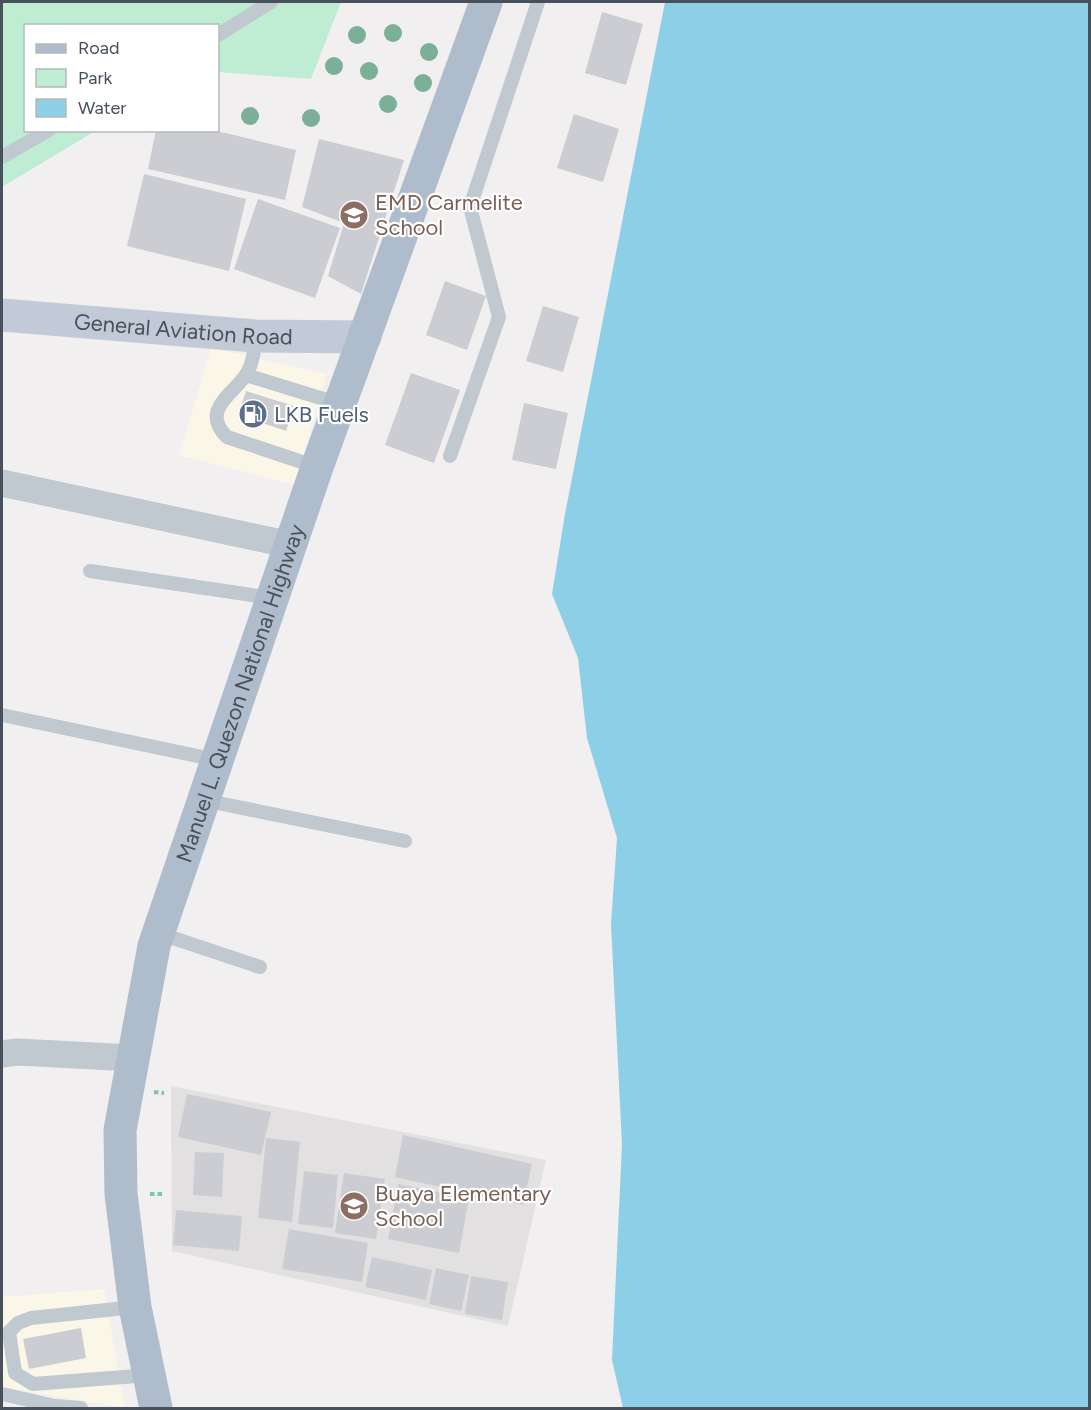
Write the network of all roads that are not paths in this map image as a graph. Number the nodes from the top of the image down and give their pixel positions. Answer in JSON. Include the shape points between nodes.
{"nodes":[{"id":1,"x":271,"y":2,"type":"edge"},
{"id":2,"x":486,"y":2,"type":"edge"},
{"id":3,"x":537,"y":2,"type":"edge"},
{"id":4,"x":219,"y":34,"type":"edge"},
{"id":5,"x":46,"y":132,"type":"edge"},
{"id":6,"x":2,"y":157,"type":"edge"},
{"id":7,"x":2,"y":315,"type":"edge"},
{"id":8,"x":255,"y":336,"type":"junction"},
{"id":9,"x":365,"y":337,"type":"junction"},
{"id":10,"x":246,"y":375,"type":"junction"},
{"id":11,"x":340,"y":404,"type":"junction"},
{"id":12,"x":450,"y":456,"type":"dead end"},
{"id":13,"x":318,"y":467,"type":"junction"},
{"id":14,"x":2,"y":483,"type":"edge"},
{"id":15,"x":291,"y":545,"type":"junction"},
{"id":16,"x":90,"y":571,"type":"dead end"},
{"id":17,"x":272,"y":598,"type":"junction"},
{"id":18,"x":2,"y":715,"type":"edge"},
{"id":19,"x":217,"y":760,"type":"junction"},
{"id":20,"x":203,"y":800,"type":"junction"},
{"id":21,"x":405,"y":841,"type":"dead end"},
{"id":22,"x":158,"y":933,"type":"junction"},
{"id":23,"x":260,"y":968,"type":"dead end"},
{"id":24,"x":2,"y":1054,"type":"edge"},
{"id":25,"x":133,"y":1058,"type":"junction"},
{"id":26,"x":135,"y":1306,"type":"junction"},
{"id":27,"x":150,"y":1375,"type":"junction"},
{"id":28,"x":2,"y":1394,"type":"edge"},
{"id":29,"x":81,"y":1408,"type":"edge"},
{"id":30,"x":156,"y":1408,"type":"edge"}],
"edges":[{"from":1,"to":4,"type":"lane"},
{"from":2,"to":9,"type":"main road","name":"Manuel L. Quezon National Highway"},
{"from":3,"to":12,"type":"lane","via":[[470,207],[499,316]]},
{"from":5,"to":6,"type":"lane"},
{"from":7,"to":8,"type":"main road","name":"General Aviation Road"},
{"from":8,"to":9,"type":"main road","name":"General Aviation Road"},
{"from":8,"to":10,"type":"lane","via":[[254,358]]},
{"from":9,"to":11,"type":"main road","name":"Manuel L. Quezon National Highway"},
{"from":10,"to":11,"type":"lane"},
{"from":10,"to":13,"type":"lane","via":[[223,398],[216,419],[220,430],[227,437]]},
{"from":11,"to":13,"type":"main road","name":"Manuel L. Quezon National Highway"},
{"from":13,"to":15,"type":"main road","name":"Manuel L. Quezon National Highway"},
{"from":14,"to":15,"type":"street"},
{"from":15,"to":17,"type":"main road","name":"Manuel L. Quezon National Highway"},
{"from":16,"to":17,"type":"lane"},
{"from":17,"to":19,"type":"main road","name":"Manuel L. Quezon National Highway"},
{"from":18,"to":19,"type":"lane"},
{"from":19,"to":20,"type":"main road","name":"Manuel L. Quezon National Highway"},
{"from":20,"to":21,"type":"lane"},
{"from":20,"to":22,"type":"main road","name":"Manuel L. Quezon National Highway"},
{"from":22,"to":23,"type":"lane"},
{"from":22,"to":25,"type":"main road","name":"Manuel L. Quezon National Highway"},
{"from":24,"to":25,"type":"street"},
{"from":25,"to":26,"type":"main road","name":"Manuel L. Quezon National Highway","via":[[120,1130],[121,1194]]},
{"from":26,"to":27,"type":"main road","name":"Manuel L. Quezon National Highway"},
{"from":26,"to":27,"type":"lane","via":[[31,1318],[18,1323],[9,1332],[15,1373],[33,1384]]},
{"from":27,"to":30,"type":"main road","name":"Manuel L. Quezon National Highway"},
{"from":28,"to":29,"type":"lane"}]}
